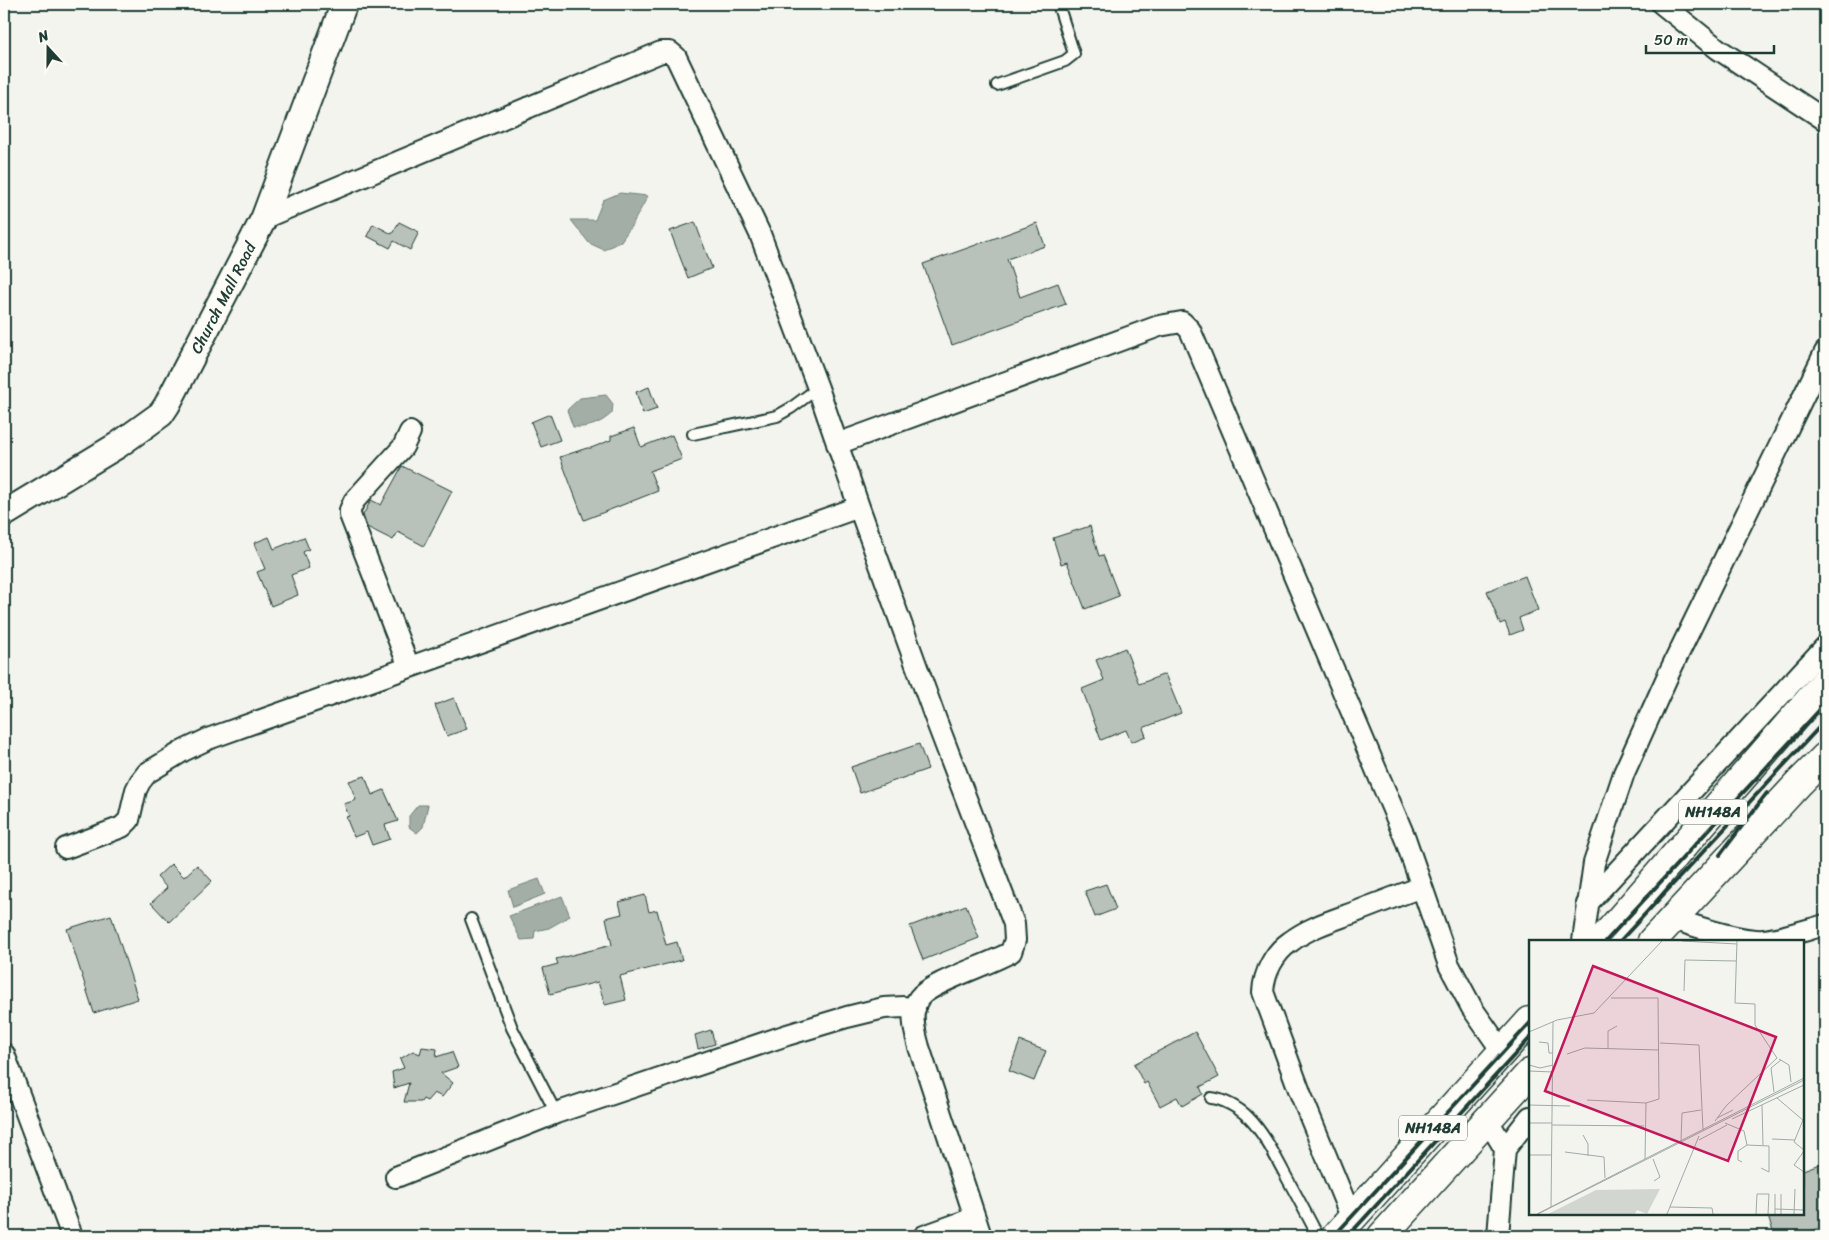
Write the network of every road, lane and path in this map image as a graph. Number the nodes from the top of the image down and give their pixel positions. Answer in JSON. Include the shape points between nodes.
{"nodes":[{"id":1,"x":344,"y":4,"type":"edge"},
{"id":2,"x":1058,"y":4,"type":"edge"},
{"id":3,"x":1662,"y":4,"type":"edge"},
{"id":4,"x":997,"y":85,"type":"dead end"},
{"id":5,"x":1825,"y":120,"type":"edge"},
{"id":6,"x":264,"y":218,"type":"junction"},
{"id":7,"x":1825,"y":352,"type":"edge"},
{"id":8,"x":818,"y":388,"type":"junction"},
{"id":9,"x":410,"y":432,"type":"dead end"},
{"id":10,"x":693,"y":434,"type":"dead end"},
{"id":11,"x":837,"y":444,"type":"junction"},
{"id":12,"x":859,"y":507,"type":"junction"},
{"id":13,"x":4,"y":514,"type":"edge"},
{"id":14,"x":1825,"y":647,"type":"edge"},
{"id":15,"x":409,"y":667,"type":"junction"},
{"id":16,"x":1825,"y":682,"type":"edge"},
{"id":17,"x":1825,"y":757,"type":"edge"},
{"id":18,"x":66,"y":848,"type":"dead end"},
{"id":19,"x":1422,"y":887,"type":"junction"},
{"id":20,"x":1587,"y":904,"type":"junction"},
{"id":21,"x":471,"y":919,"type":"dead end"},
{"id":22,"x":1825,"y":925,"type":"edge"},
{"id":23,"x":1684,"y":929,"type":"edge"},
{"id":24,"x":1583,"y":940,"type":"edge"},
{"id":25,"x":1603,"y":940,"type":"edge"},
{"id":26,"x":1655,"y":940,"type":"edge"},
{"id":27,"x":1754,"y":940,"type":"edge"},
{"id":28,"x":915,"y":1009,"type":"junction"},
{"id":29,"x":1529,"y":1022,"type":"edge"},
{"id":30,"x":1502,"y":1052,"type":"junction"},
{"id":31,"x":4,"y":1054,"type":"edge"},
{"id":32,"x":1529,"y":1074,"type":"edge"},
{"id":33,"x":1211,"y":1098,"type":"dead end"},
{"id":34,"x":1458,"y":1101,"type":"junction"},
{"id":35,"x":556,"y":1114,"type":"junction"},
{"id":36,"x":1529,"y":1118,"type":"edge"},
{"id":37,"x":1487,"y":1119,"type":"junction"},
{"id":38,"x":1505,"y":1149,"type":"junction"},
{"id":39,"x":396,"y":1177,"type":"dead end"},
{"id":40,"x":977,"y":1227,"type":"edge"},
{"id":41,"x":1344,"y":1228,"type":"edge"},
{"id":42,"x":72,"y":1236,"type":"edge"},
{"id":43,"x":924,"y":1236,"type":"edge"},
{"id":44,"x":1318,"y":1236,"type":"edge"},
{"id":45,"x":1382,"y":1236,"type":"edge"},
{"id":46,"x":1498,"y":1236,"type":"edge"}],
"edges":[{"from":1,"to":6,"type":"street","name":"Church Mall Road"},
{"from":2,"to":4,"type":"lane","via":[[1074,54],[1065,61]]},
{"from":3,"to":5,"type":"street","via":[[1718,49]]},
{"from":6,"to":8,"type":"street","via":[[661,52],[670,52],[685,75],[760,234]]},
{"from":6,"to":13,"type":"street","name":"Church Mall Road","via":[[161,414],[118,445]]},
{"from":7,"to":20,"type":"street","via":[[1624,773],[1594,863]]},
{"from":8,"to":10,"type":"lane","via":[[777,416]]},
{"from":8,"to":11,"type":"street"},
{"from":9,"to":15,"type":"street","via":[[404,447],[354,501],[350,510]]},
{"from":11,"to":12,"type":"street"},
{"from":11,"to":19,"type":"street","via":[[1159,326],[1182,322],[1186,325],[1405,838]]},
{"from":12,"to":15,"type":"street"},
{"from":12,"to":28,"type":"street","via":[[1014,924],[1011,952],[934,986],[918,999]]},
{"from":14,"to":20,"type":"street"},
{"from":15,"to":18,"type":"street","via":[[238,727],[184,751],[147,773],[136,790],[129,820],[122,827]]},
{"from":16,"to":25,"type":"highway","number":"NH148A"},
{"from":17,"to":23,"type":"highway","number":"NH148A","via":[[1800,782]]},
{"from":19,"to":30,"type":"street","via":[[1457,982]]},
{"from":19,"to":41,"type":"street","via":[[1303,933],[1288,943],[1270,965],[1263,981],[1263,992],[1301,1095]]},
{"from":20,"to":24,"type":"street"},
{"from":21,"to":35,"type":"lane","via":[[512,1028]]},
{"from":22,"to":27,"type":"street"},
{"from":23,"to":26,"type":"highway","number":"NH148A"},
{"from":23,"to":27,"type":"street"},
{"from":28,"to":35,"type":"street","via":[[884,1008],[847,1017]]},
{"from":28,"to":40,"type":"street","via":[[915,1033]]},
{"from":29,"to":30,"type":"highway","number":"NH148A"},
{"from":30,"to":34,"type":"highway","number":"NH148A"},
{"from":31,"to":42,"type":"street"},
{"from":32,"to":37,"type":"highway","number":"NH148A"},
{"from":33,"to":44,"type":"lane","via":[[1239,1110],[1256,1127],[1274,1153]]},
{"from":34,"to":37,"type":"highway"},
{"from":34,"to":41,"type":"highway","number":"NH148A"},
{"from":35,"to":39,"type":"street"},
{"from":36,"to":38,"type":"street"},
{"from":37,"to":38,"type":"street"},
{"from":37,"to":45,"type":"highway","number":"NH148A"},
{"from":38,"to":46,"type":"street"},
{"from":40,"to":43,"type":"street"}]}
